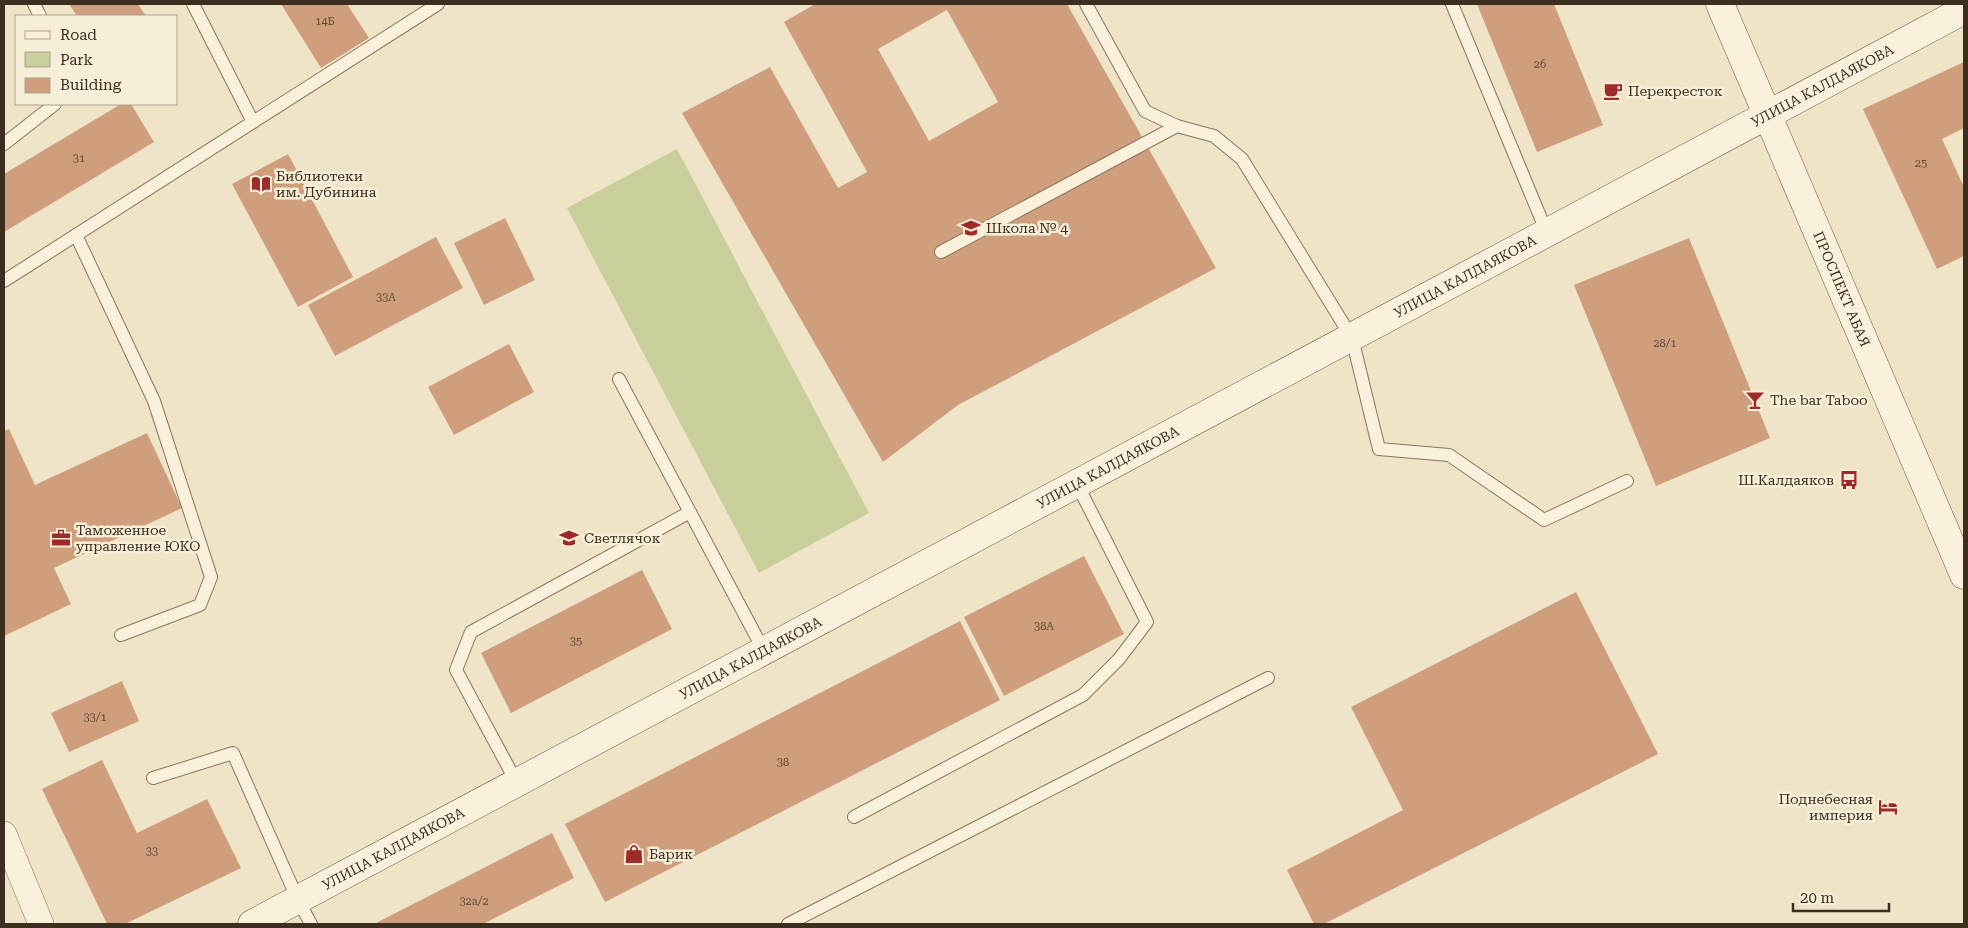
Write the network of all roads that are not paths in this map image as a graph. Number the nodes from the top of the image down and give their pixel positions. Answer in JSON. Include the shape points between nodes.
{"nodes":[{"id":1,"x":193,"y":4,"type":"edge"},
{"id":2,"x":438,"y":4,"type":"edge"},
{"id":3,"x":1086,"y":4,"type":"edge"},
{"id":4,"x":1452,"y":4,"type":"edge"},
{"id":5,"x":1720,"y":4,"type":"edge"},
{"id":6,"x":1964,"y":10,"type":"edge"},
{"id":7,"x":54,"y":105,"type":"edge"},
{"id":8,"x":1767,"y":116,"type":"junction"},
{"id":9,"x":253,"y":122,"type":"junction"},
{"id":10,"x":1177,"y":126,"type":"junction"},
{"id":11,"x":4,"y":144,"type":"edge"},
{"id":12,"x":1547,"y":233,"type":"junction"},
{"id":13,"x":76,"y":235,"type":"junction"},
{"id":14,"x":941,"y":252,"type":"dead end"},
{"id":15,"x":4,"y":281,"type":"edge"},
{"id":16,"x":1352,"y":338,"type":"junction"},
{"id":17,"x":619,"y":380,"type":"dead end"},
{"id":18,"x":1627,"y":481,"type":"dead end"},
{"id":19,"x":1077,"y":484,"type":"junction"},
{"id":20,"x":690,"y":512,"type":"junction"},
{"id":21,"x":1962,"y":563,"type":"edge"},
{"id":22,"x":121,"y":635,"type":"dead end"},
{"id":23,"x":764,"y":651,"type":"junction"},
{"id":24,"x":1268,"y":678,"type":"dead end"},
{"id":25,"x":153,"y":778,"type":"dead end"},
{"id":26,"x":517,"y":783,"type":"junction"},
{"id":27,"x":854,"y":817,"type":"dead end"},
{"id":28,"x":4,"y":834,"type":"edge"},
{"id":29,"x":298,"y":900,"type":"junction"},
{"id":30,"x":41,"y":924,"type":"edge"},
{"id":31,"x":252,"y":924,"type":"edge"},
{"id":32,"x":311,"y":924,"type":"edge"},
{"id":33,"x":788,"y":924,"type":"edge"}],
"edges":[{"from":1,"to":9,"type":"lane"},
{"from":2,"to":9,"type":"lane"},
{"from":3,"to":10,"type":"lane","via":[[1145,111]]},
{"from":4,"to":12,"type":"lane"},
{"from":5,"to":8,"type":"street","name":"ПРОСПЕКТ АБАЯ"},
{"from":6,"to":8,"type":"street","name":"УЛИЦА КАЛДАЯКОВА"},
{"from":7,"to":11,"type":"lane"},
{"from":8,"to":12,"type":"street","name":"УЛИЦА КАЛДАЯКОВА"},
{"from":8,"to":21,"type":"street","name":"ПРОСПЕКТ АБАЯ"},
{"from":9,"to":13,"type":"lane"},
{"from":10,"to":14,"type":"lane"},
{"from":10,"to":16,"type":"lane","via":[[1214,136],[1242,159]]},
{"from":12,"to":16,"type":"street","name":"УЛИЦА КАЛДАЯКОВА"},
{"from":13,"to":15,"type":"lane"},
{"from":13,"to":22,"type":"lane","via":[[154,401],[211,577],[200,605]]},
{"from":16,"to":18,"type":"lane","via":[[1379,449],[1449,455],[1544,520]]},
{"from":16,"to":19,"type":"street","name":"УЛИЦА КАЛДАЯКОВА"},
{"from":17,"to":20,"type":"lane"},
{"from":19,"to":23,"type":"street","name":"УЛИЦА КАЛДАЯКОВА"},
{"from":19,"to":27,"type":"lane","via":[[1147,622],[1120,659],[1083,695]]},
{"from":20,"to":23,"type":"lane"},
{"from":20,"to":26,"type":"lane","via":[[471,632],[456,670]]},
{"from":23,"to":26,"type":"street","name":"УЛИЦА КАЛДАЯКОВА"},
{"from":24,"to":33,"type":"lane"},
{"from":25,"to":29,"type":"lane","via":[[232,753]]},
{"from":26,"to":29,"type":"street","name":"УЛИЦА КАЛДАЯКОВА"},
{"from":28,"to":30,"type":"street"},
{"from":29,"to":31,"type":"street","name":"УЛИЦА КАЛДАЯКОВА"},
{"from":29,"to":32,"type":"lane"}]}
